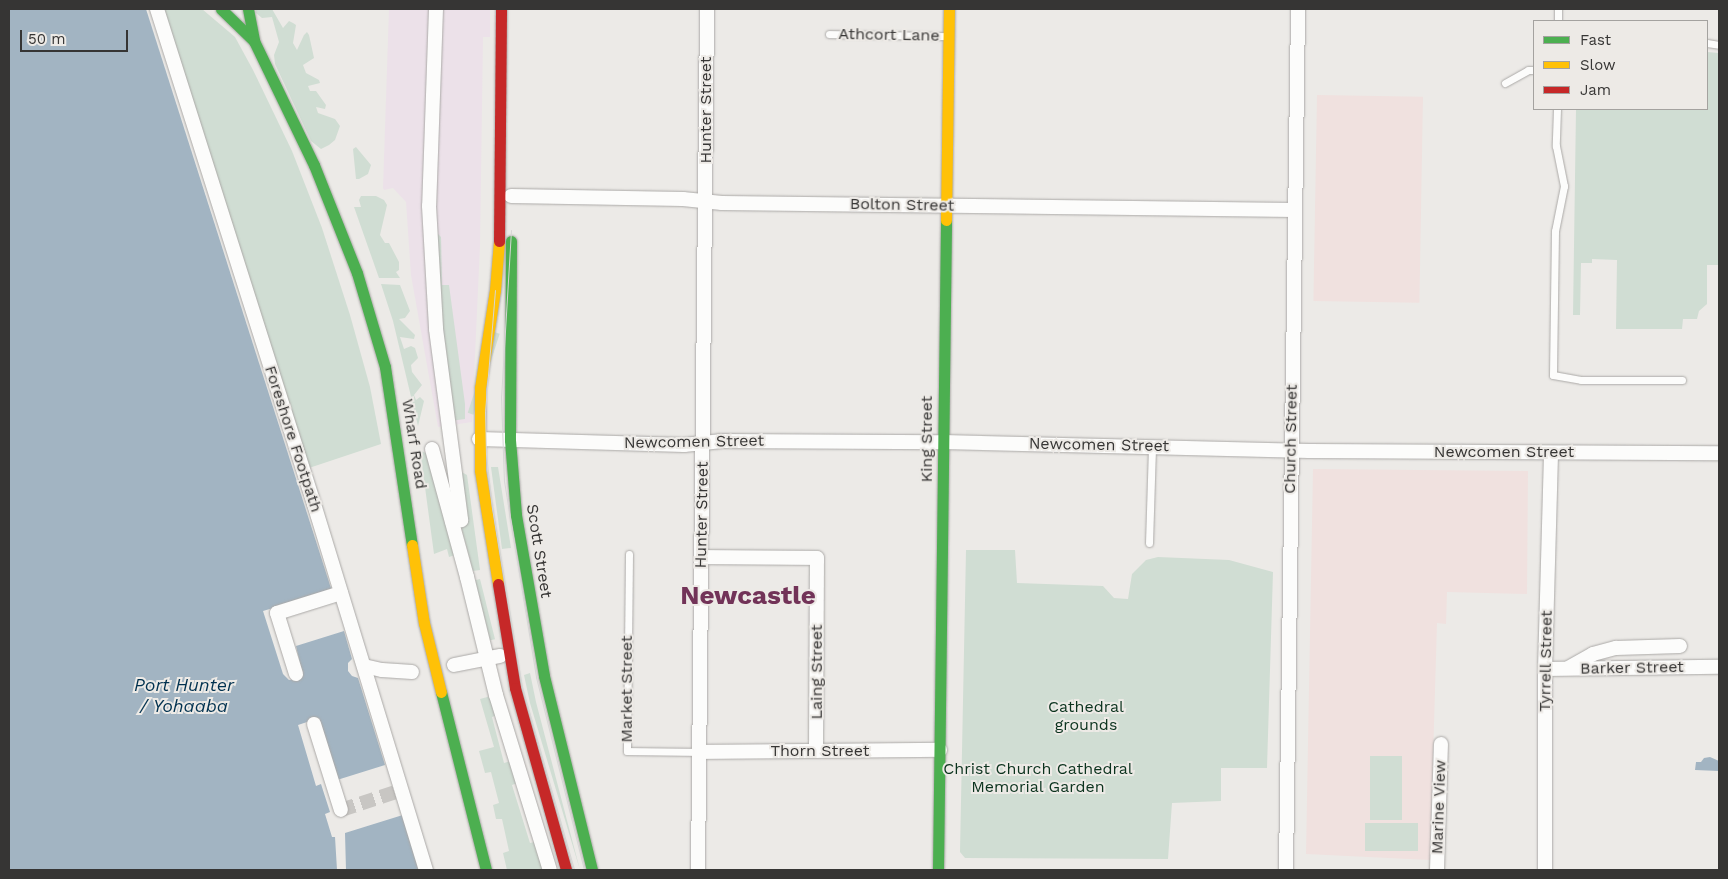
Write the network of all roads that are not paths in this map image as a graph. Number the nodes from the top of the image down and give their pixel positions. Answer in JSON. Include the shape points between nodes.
{"nodes":[{"id":1,"x":157,"y":9,"type":"edge"},
{"id":2,"x":221,"y":9,"type":"edge"},
{"id":3,"x":248,"y":9,"type":"edge"},
{"id":4,"x":436,"y":9,"type":"edge"},
{"id":5,"x":501,"y":9,"type":"edge"},
{"id":6,"x":512,"y":9,"type":"edge"},
{"id":7,"x":707,"y":9,"type":"edge"},
{"id":8,"x":949,"y":9,"type":"edge"},
{"id":9,"x":1298,"y":9,"type":"edge"},
{"id":10,"x":829,"y":34,"type":"dead end"},
{"id":11,"x":949,"y":36,"type":"junction"},
{"id":12,"x":254,"y":41,"type":"junction"},
{"id":13,"x":1533,"y":70,"type":"edge"},
{"id":14,"x":1505,"y":83,"type":"dead end"},
{"id":15,"x":1556,"y":110,"type":"edge"},
{"id":16,"x":511,"y":196,"type":"junction"},
{"id":17,"x":705,"y":201,"type":"junction"},
{"id":18,"x":946,"y":205,"type":"junction"},
{"id":19,"x":1294,"y":210,"type":"junction"},
{"id":20,"x":1682,"y":380,"type":"dead end"},
{"id":21,"x":479,"y":440,"type":"junction"},
{"id":22,"x":510,"y":440,"type":"junction"},
{"id":23,"x":703,"y":442,"type":"junction"},
{"id":24,"x":943,"y":442,"type":"junction"},
{"id":25,"x":1152,"y":446,"type":"junction"},
{"id":26,"x":432,"y":449,"type":"dead end"},
{"id":27,"x":1290,"y":450,"type":"junction"},
{"id":28,"x":1551,"y":453,"type":"junction"},
{"id":29,"x":1719,"y":453,"type":"edge"},
{"id":30,"x":452,"y":522,"type":"junction"},
{"id":31,"x":1149,"y":543,"type":"dead end"},
{"id":32,"x":629,"y":554,"type":"dead end"},
{"id":33,"x":702,"y":557,"type":"junction"},
{"id":34,"x":341,"y":593,"type":"junction"},
{"id":35,"x":1680,"y":646,"type":"dead end"},
{"id":36,"x":493,"y":658,"type":"junction"},
{"id":37,"x":454,"y":665,"type":"dead end"},
{"id":38,"x":364,"y":666,"type":"junction"},
{"id":39,"x":1719,"y":667,"type":"edge"},
{"id":40,"x":1545,"y":669,"type":"junction"},
{"id":41,"x":1565,"y":669,"type":"junction"},
{"id":42,"x":412,"y":672,"type":"dead end"},
{"id":43,"x":296,"y":674,"type":"dead end"},
{"id":44,"x":314,"y":724,"type":"dead end"},
{"id":45,"x":1441,"y":744,"type":"dead end"},
{"id":46,"x":940,"y":750,"type":"junction"},
{"id":47,"x":816,"y":751,"type":"junction"},
{"id":48,"x":700,"y":752,"type":"junction"},
{"id":49,"x":341,"y":810,"type":"dead end"},
{"id":50,"x":426,"y":870,"type":"edge"},
{"id":51,"x":486,"y":870,"type":"edge"},
{"id":52,"x":550,"y":870,"type":"edge"},
{"id":53,"x":566,"y":870,"type":"edge"},
{"id":54,"x":592,"y":870,"type":"edge"},
{"id":55,"x":698,"y":870,"type":"edge"},
{"id":56,"x":938,"y":870,"type":"edge"},
{"id":57,"x":1286,"y":870,"type":"edge"},
{"id":58,"x":1437,"y":870,"type":"edge"},
{"id":59,"x":1544,"y":870,"type":"edge"}],
"edges":[{"from":1,"to":34,"type":"street","name":"Foreshore Footpath"},
{"from":2,"to":12,"type":"main road","name":"Wharf Road"},
{"from":3,"to":12,"type":"main road","name":"Wharf Road"},
{"from":4,"to":30,"type":"street","via":[[429,206],[436,330],[461,520]]},
{"from":5,"to":21,"type":"main road","via":[[500,227],[495,290],[482,375]]},
{"from":6,"to":16,"type":"main road","name":"Scott Street"},
{"from":7,"to":17,"type":"street","name":"Hunter Street"},
{"from":8,"to":11,"type":"main road","name":"King Street"},
{"from":9,"to":19,"type":"street","name":"Church Street"},
{"from":10,"to":11,"type":"lane","name":"Athcort Lane"},
{"from":11,"to":18,"type":"main road","name":"King Street"},
{"from":12,"to":51,"type":"main road","name":"Wharf Road","via":[[328,199],[357,273],[385,367],[424,623]]},
{"from":13,"to":14,"type":"lane"},
{"from":15,"to":20,"type":"lane","via":[[1556,146],[1564,186],[1555,231],[1553,375],[1581,380]]},
{"from":16,"to":17,"type":"street","name":"Bolton Street"},
{"from":16,"to":22,"type":"main road","name":"Scott Street"},
{"from":17,"to":18,"type":"street","name":"Bolton Street"},
{"from":17,"to":23,"type":"street","name":"Hunter Street"},
{"from":18,"to":19,"type":"street","name":"Bolton Street"},
{"from":18,"to":24,"type":"main road","name":"King Street"},
{"from":19,"to":27,"type":"street","name":"Church Street"},
{"from":21,"to":22,"type":"street","name":"Newcomen Street"},
{"from":21,"to":53,"type":"main road","via":[[481,484],[510,663]]},
{"from":22,"to":23,"type":"street","name":"Newcomen Street","via":[[684,445]]},
{"from":22,"to":54,"type":"main road","name":"Scott Street","via":[[516,515],[541,658]]},
{"from":23,"to":24,"type":"street","name":"Newcomen Street"},
{"from":23,"to":33,"type":"street","name":"Hunter Street"},
{"from":24,"to":25,"type":"street","name":"Newcomen Street"},
{"from":24,"to":46,"type":"main road","name":"King Street"},
{"from":25,"to":27,"type":"street","name":"Newcomen Street"},
{"from":25,"to":31,"type":"lane"},
{"from":26,"to":30,"type":"street"},
{"from":27,"to":28,"type":"street","name":"Newcomen Street"},
{"from":27,"to":57,"type":"street","name":"Church Street"},
{"from":28,"to":29,"type":"street","name":"Newcomen Street"},
{"from":28,"to":40,"type":"street","name":"Tyrrell Street"},
{"from":30,"to":36,"type":"street"},
{"from":32,"to":48,"type":"lane","name":"Market Street","via":[[627,751]]},
{"from":33,"to":47,"type":"street","name":"Laing Street","via":[[817,558]]},
{"from":33,"to":48,"type":"street","name":"Hunter Street"},
{"from":34,"to":38,"type":"street","name":"Foreshore Footpath"},
{"from":34,"to":43,"type":"street","via":[[277,613]]},
{"from":35,"to":41,"type":"street","via":[[1616,648],[1593,654]]},
{"from":36,"to":37,"type":"street"},
{"from":36,"to":52,"type":"street"},
{"from":38,"to":42,"type":"street"},
{"from":38,"to":50,"type":"street","name":"Foreshore Footpath"},
{"from":39,"to":41,"type":"street","name":"Barker Street"},
{"from":40,"to":41,"type":"street","name":"Barker Street"},
{"from":40,"to":59,"type":"street","name":"Tyrrell Street"},
{"from":44,"to":49,"type":"street"},
{"from":45,"to":58,"type":"street","name":"Marine View"},
{"from":46,"to":47,"type":"street","name":"Thorn Street"},
{"from":46,"to":56,"type":"main road","name":"King Street"},
{"from":47,"to":48,"type":"street","name":"Thorn Street"},
{"from":48,"to":55,"type":"street","name":"Hunter Street"}]}
